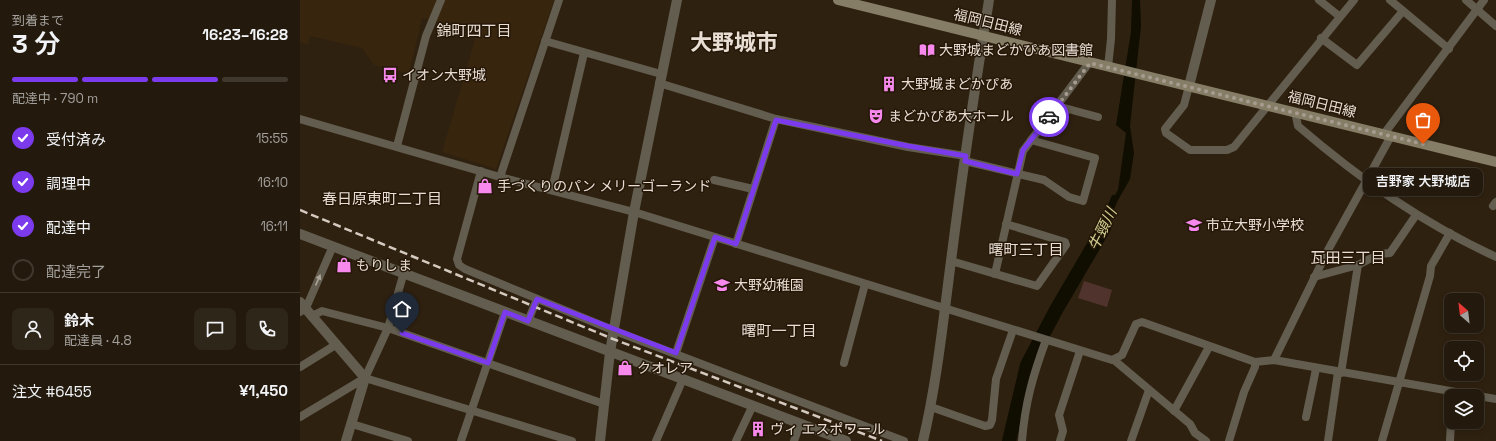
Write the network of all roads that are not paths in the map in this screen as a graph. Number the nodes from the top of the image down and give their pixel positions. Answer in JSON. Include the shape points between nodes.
{"nodes":[{"id":1,"x":441,"y":0,"type":"edge"},
{"id":2,"x":559,"y":0,"type":"edge"},
{"id":3,"x":677,"y":0,"type":"edge"},
{"id":4,"x":838,"y":0,"type":"edge"},
{"id":5,"x":989,"y":0,"type":"edge"},
{"id":6,"x":1112,"y":0,"type":"edge"},
{"id":7,"x":1211,"y":0,"type":"edge"},
{"id":8,"x":1319,"y":0,"type":"edge"},
{"id":9,"x":1354,"y":0,"type":"edge"},
{"id":10,"x":1390,"y":0,"type":"edge"},
{"id":11,"x":1466,"y":0,"type":"edge"},
{"id":12,"x":1484,"y":0,"type":"edge"},
{"id":13,"x":1403,"y":11,"type":"junction"},
{"id":14,"x":1476,"y":11,"type":"junction"},
{"id":15,"x":1339,"y":16,"type":"junction"},
{"id":16,"x":1496,"y":26,"type":"edge"},
{"id":17,"x":983,"y":35,"type":"junction"},
{"id":18,"x":1321,"y":38,"type":"junction"},
{"id":19,"x":545,"y":41,"type":"junction"},
{"id":20,"x":1448,"y":49,"type":"junction"},
{"id":21,"x":584,"y":53,"type":"junction"},
{"id":22,"x":1090,"y":63,"type":"junction"},
{"id":23,"x":1108,"y":67,"type":"junction"},
{"id":24,"x":660,"y":78,"type":"junction"},
{"id":25,"x":1189,"y":86,"type":"junction"},
{"id":26,"x":1267,"y":105,"type":"junction"},
{"id":27,"x":1057,"y":106,"type":"junction"},
{"id":28,"x":1295,"y":112,"type":"junction"},
{"id":29,"x":1098,"y":117,"type":"dead end"},
{"id":30,"x":300,"y":119,"type":"edge"},
{"id":31,"x":776,"y":120,"type":"junction"},
{"id":32,"x":1387,"y":135,"type":"junction"},
{"id":33,"x":1031,"y":140,"type":"junction"},
{"id":34,"x":397,"y":146,"type":"junction"},
{"id":35,"x":966,"y":158,"type":"junction"},
{"id":36,"x":1496,"y":162,"type":"edge"},
{"id":37,"x":481,"y":171,"type":"junction"},
{"id":38,"x":1017,"y":174,"type":"junction"},
{"id":39,"x":500,"y":177,"type":"junction"},
{"id":40,"x":714,"y":180,"type":"dead end"},
{"id":41,"x":1364,"y":181,"type":"junction"},
{"id":42,"x":753,"y":189,"type":"junction"},
{"id":43,"x":552,"y":190,"type":"junction"},
{"id":44,"x":634,"y":212,"type":"junction"},
{"id":45,"x":1416,"y":215,"type":"junction"},
{"id":46,"x":1006,"y":224,"type":"junction"},
{"id":47,"x":1450,"y":233,"type":"junction"},
{"id":48,"x":300,"y":234,"type":"edge"},
{"id":49,"x":715,"y":237,"type":"junction"},
{"id":50,"x":736,"y":244,"type":"junction"},
{"id":51,"x":333,"y":246,"type":"junction"},
{"id":52,"x":1496,"y":257,"type":"edge"},
{"id":53,"x":951,"y":261,"type":"junction"},
{"id":54,"x":1358,"y":265,"type":"junction"},
{"id":55,"x":404,"y":272,"type":"junction"},
{"id":56,"x":995,"y":274,"type":"junction"},
{"id":57,"x":1314,"y":276,"type":"junction"},
{"id":58,"x":865,"y":284,"type":"junction"},
{"id":59,"x":537,"y":299,"type":"junction"},
{"id":60,"x":304,"y":309,"type":"edge"},
{"id":61,"x":945,"y":309,"type":"junction"},
{"id":62,"x":505,"y":312,"type":"junction"},
{"id":63,"x":528,"y":321,"type":"junction"},
{"id":64,"x":388,"y":328,"type":"junction"},
{"id":65,"x":1015,"y":330,"type":"junction"},
{"id":66,"x":614,"y":331,"type":"junction"},
{"id":67,"x":1046,"y":340,"type":"junction"},
{"id":68,"x":337,"y":344,"type":"junction"},
{"id":69,"x":1209,"y":346,"type":"junction"},
{"id":70,"x":1080,"y":351,"type":"junction"},
{"id":71,"x":610,"y":352,"type":"junction"},
{"id":72,"x":676,"y":353,"type":"junction"},
{"id":73,"x":1114,"y":360,"type":"junction"},
{"id":74,"x":1274,"y":360,"type":"junction"},
{"id":75,"x":1255,"y":362,"type":"junction"},
{"id":76,"x":488,"y":363,"type":"junction"},
{"id":77,"x":844,"y":363,"type":"dead end"},
{"id":78,"x":300,"y":367,"type":"edge"},
{"id":79,"x":1316,"y":368,"type":"junction"},
{"id":80,"x":1339,"y":372,"type":"junction"},
{"id":81,"x":365,"y":378,"type":"junction"},
{"id":82,"x":683,"y":379,"type":"junction"},
{"id":83,"x":1399,"y":383,"type":"junction"},
{"id":84,"x":1149,"y":390,"type":"junction"},
{"id":85,"x":1444,"y":392,"type":"edge"},
{"id":86,"x":1484,"y":398,"type":"edge"},
{"id":87,"x":1496,"y":399,"type":"edge"},
{"id":88,"x":604,"y":404,"type":"junction"},
{"id":89,"x":753,"y":405,"type":"junction"},
{"id":90,"x":931,"y":407,"type":"junction"},
{"id":91,"x":472,"y":410,"type":"junction"},
{"id":92,"x":1174,"y":411,"type":"junction"},
{"id":93,"x":300,"y":417,"type":"edge"},
{"id":94,"x":1306,"y":417,"type":"dead end"},
{"id":95,"x":352,"y":424,"type":"junction"},
{"id":96,"x":800,"y":424,"type":"junction"},
{"id":97,"x":1451,"y":429,"type":"edge"},
{"id":98,"x":346,"y":441,"type":"edge"},
{"id":99,"x":408,"y":441,"type":"edge"},
{"id":100,"x":461,"y":441,"type":"edge"},
{"id":101,"x":572,"y":441,"type":"edge"},
{"id":102,"x":600,"y":441,"type":"edge"},
{"id":103,"x":656,"y":441,"type":"edge"},
{"id":104,"x":736,"y":441,"type":"edge"},
{"id":105,"x":794,"y":441,"type":"edge"},
{"id":106,"x":846,"y":441,"type":"edge"},
{"id":107,"x":904,"y":441,"type":"edge"},
{"id":108,"x":923,"y":441,"type":"edge"},
{"id":109,"x":1022,"y":441,"type":"edge"},
{"id":110,"x":1060,"y":441,"type":"edge"},
{"id":111,"x":1131,"y":441,"type":"edge"},
{"id":112,"x":1206,"y":441,"type":"edge"},
{"id":113,"x":1228,"y":441,"type":"edge"},
{"id":114,"x":1328,"y":441,"type":"edge"},
{"id":115,"x":1382,"y":441,"type":"edge"},
{"id":116,"x":1450,"y":441,"type":"edge"}],
"edges":[{"from":1,"to":34,"type":"street","via":[[426,36]]},
{"from":2,"to":19,"type":"street"},
{"from":3,"to":24,"type":"street"},
{"from":4,"to":17,"type":"main road","name":"福岡日田線"},
{"from":5,"to":17,"type":"street"},
{"from":6,"to":23,"type":"street"},
{"from":7,"to":25,"type":"street"},
{"from":8,"to":15,"type":"street"},
{"from":9,"to":15,"type":"street"},
{"from":10,"to":13,"type":"street"},
{"from":11,"to":14,"type":"street"},
{"from":12,"to":14,"type":"street"},
{"from":13,"to":18,"type":"street","via":[[1357,65]]},
{"from":13,"to":20,"type":"street"},
{"from":14,"to":16,"type":"street"},
{"from":14,"to":20,"type":"street"},
{"from":15,"to":18,"type":"street"},
{"from":17,"to":22,"type":"main road","name":"福岡日田線"},
{"from":17,"to":35,"type":"street"},
{"from":18,"to":26,"type":"street"},
{"from":19,"to":21,"type":"street"},
{"from":19,"to":39,"type":"street"},
{"from":20,"to":32,"type":"street"},
{"from":21,"to":24,"type":"street"},
{"from":21,"to":43,"type":"street"},
{"from":22,"to":23,"type":"main road","name":"福岡日田線"},
{"from":22,"to":27,"type":"street"},
{"from":23,"to":25,"type":"main road","name":"福岡日田線"},
{"from":24,"to":31,"type":"street"},
{"from":24,"to":44,"type":"street"},
{"from":25,"to":26,"type":"main road","name":"福岡日田線"},
{"from":25,"to":26,"type":"street","via":[[1184,105],[1165,129],[1166,133],[1190,150],[1227,150],[1234,147]]},
{"from":26,"to":28,"type":"main road","name":"福岡日田線"},
{"from":27,"to":29,"type":"street"},
{"from":27,"to":33,"type":"street"},
{"from":28,"to":32,"type":"main road","name":"福岡日田線"},
{"from":28,"to":41,"type":"street","via":[[1298,126]]},
{"from":30,"to":34,"type":"street"},
{"from":31,"to":35,"type":"street"},
{"from":31,"to":42,"type":"street"},
{"from":32,"to":36,"type":"main road","name":"福岡日田線"},
{"from":32,"to":41,"type":"street"},
{"from":33,"to":38,"type":"street","via":[[1023,150]]},
{"from":33,"to":38,"type":"street","via":[[1095,158],[1083,201],[1068,197],[1044,180]]},
{"from":34,"to":37,"type":"street"},
{"from":35,"to":38,"type":"street"},
{"from":35,"to":53,"type":"street"},
{"from":37,"to":39,"type":"street"},
{"from":37,"to":59,"type":"street","via":[[457,262],[465,269]]},
{"from":38,"to":46,"type":"street"},
{"from":39,"to":43,"type":"street"},
{"from":40,"to":42,"type":"street"},
{"from":41,"to":45,"type":"street"},
{"from":41,"to":57,"type":"street"},
{"from":42,"to":50,"type":"street"},
{"from":43,"to":44,"type":"street"},
{"from":44,"to":49,"type":"street"},
{"from":44,"to":66,"type":"street"},
{"from":45,"to":47,"type":"street"},
{"from":45,"to":54,"type":"street","via":[[1390,252],[1378,254]]},
{"from":46,"to":56,"type":"street"},
{"from":46,"to":56,"type":"street","via":[[1066,244],[1037,286]]},
{"from":47,"to":52,"type":"street"},
{"from":47,"to":83,"type":"street","via":[[1431,266]]},
{"from":48,"to":51,"type":"street"},
{"from":49,"to":50,"type":"street"},
{"from":49,"to":72,"type":"street"},
{"from":50,"to":58,"type":"street"},
{"from":51,"to":55,"type":"street"},
{"from":60,"to":51,"type":"street","one_way":true},
{"from":53,"to":56,"type":"street"},
{"from":53,"to":61,"type":"street"},
{"from":54,"to":57,"type":"street"},
{"from":54,"to":80,"type":"street"},
{"from":55,"to":62,"type":"street"},
{"from":55,"to":64,"type":"street"},
{"from":57,"to":74,"type":"street"},
{"from":58,"to":61,"type":"street"},
{"from":58,"to":77,"type":"street"},
{"from":59,"to":63,"type":"street"},
{"from":59,"to":66,"type":"street"},
{"from":60,"to":64,"type":"street"},
{"from":60,"to":68,"type":"street"},
{"from":61,"to":65,"type":"street"},
{"from":61,"to":90,"type":"street"},
{"from":62,"to":63,"type":"street"},
{"from":62,"to":76,"type":"street"},
{"from":63,"to":71,"type":"street"},
{"from":64,"to":76,"type":"street"},
{"from":64,"to":81,"type":"street"},
{"from":65,"to":67,"type":"street"},
{"from":65,"to":90,"type":"street","via":[[996,379],[990,425],[985,426]]},
{"from":66,"to":71,"type":"street"},
{"from":66,"to":72,"type":"street"},
{"from":67,"to":70,"type":"street"},
{"from":67,"to":109,"type":"street","via":[[1024,411]]},
{"from":68,"to":78,"type":"street"},
{"from":68,"to":81,"type":"street"},
{"from":69,"to":73,"type":"street","via":[[1142,322],[1136,324],[1122,355]]},
{"from":69,"to":75,"type":"street"},
{"from":69,"to":92,"type":"street"},
{"from":70,"to":73,"type":"street"},
{"from":70,"to":110,"type":"street","via":[[1059,415],[1063,431]]},
{"from":71,"to":82,"type":"street"},
{"from":71,"to":88,"type":"street"},
{"from":72,"to":107,"type":"street"},
{"from":73,"to":84,"type":"street"},
{"from":74,"to":75,"type":"street"},
{"from":74,"to":79,"type":"street"},
{"from":75,"to":113,"type":"street"},
{"from":76,"to":88,"type":"street"},
{"from":76,"to":91,"type":"street"},
{"from":79,"to":80,"type":"street"},
{"from":79,"to":94,"type":"street"},
{"from":80,"to":83,"type":"street"},
{"from":80,"to":114,"type":"street"},
{"from":81,"to":91,"type":"street"},
{"from":81,"to":93,"type":"street"},
{"from":81,"to":95,"type":"street"},
{"from":82,"to":89,"type":"street"},
{"from":82,"to":103,"type":"street"},
{"from":83,"to":85,"type":"street"},
{"from":83,"to":115,"type":"street"},
{"from":84,"to":92,"type":"street"},
{"from":84,"to":111,"type":"street"},
{"from":86,"to":87,"type":"street"},
{"from":88,"to":102,"type":"street"},
{"from":89,"to":96,"type":"street"},
{"from":89,"to":104,"type":"street"},
{"from":90,"to":108,"type":"street"},
{"from":91,"to":100,"type":"street"},
{"from":91,"to":101,"type":"street"},
{"from":92,"to":112,"type":"street"},
{"from":95,"to":98,"type":"street"},
{"from":95,"to":99,"type":"street"},
{"from":96,"to":105,"type":"street"},
{"from":96,"to":106,"type":"street"},
{"from":97,"to":116,"type":"street"}]}
